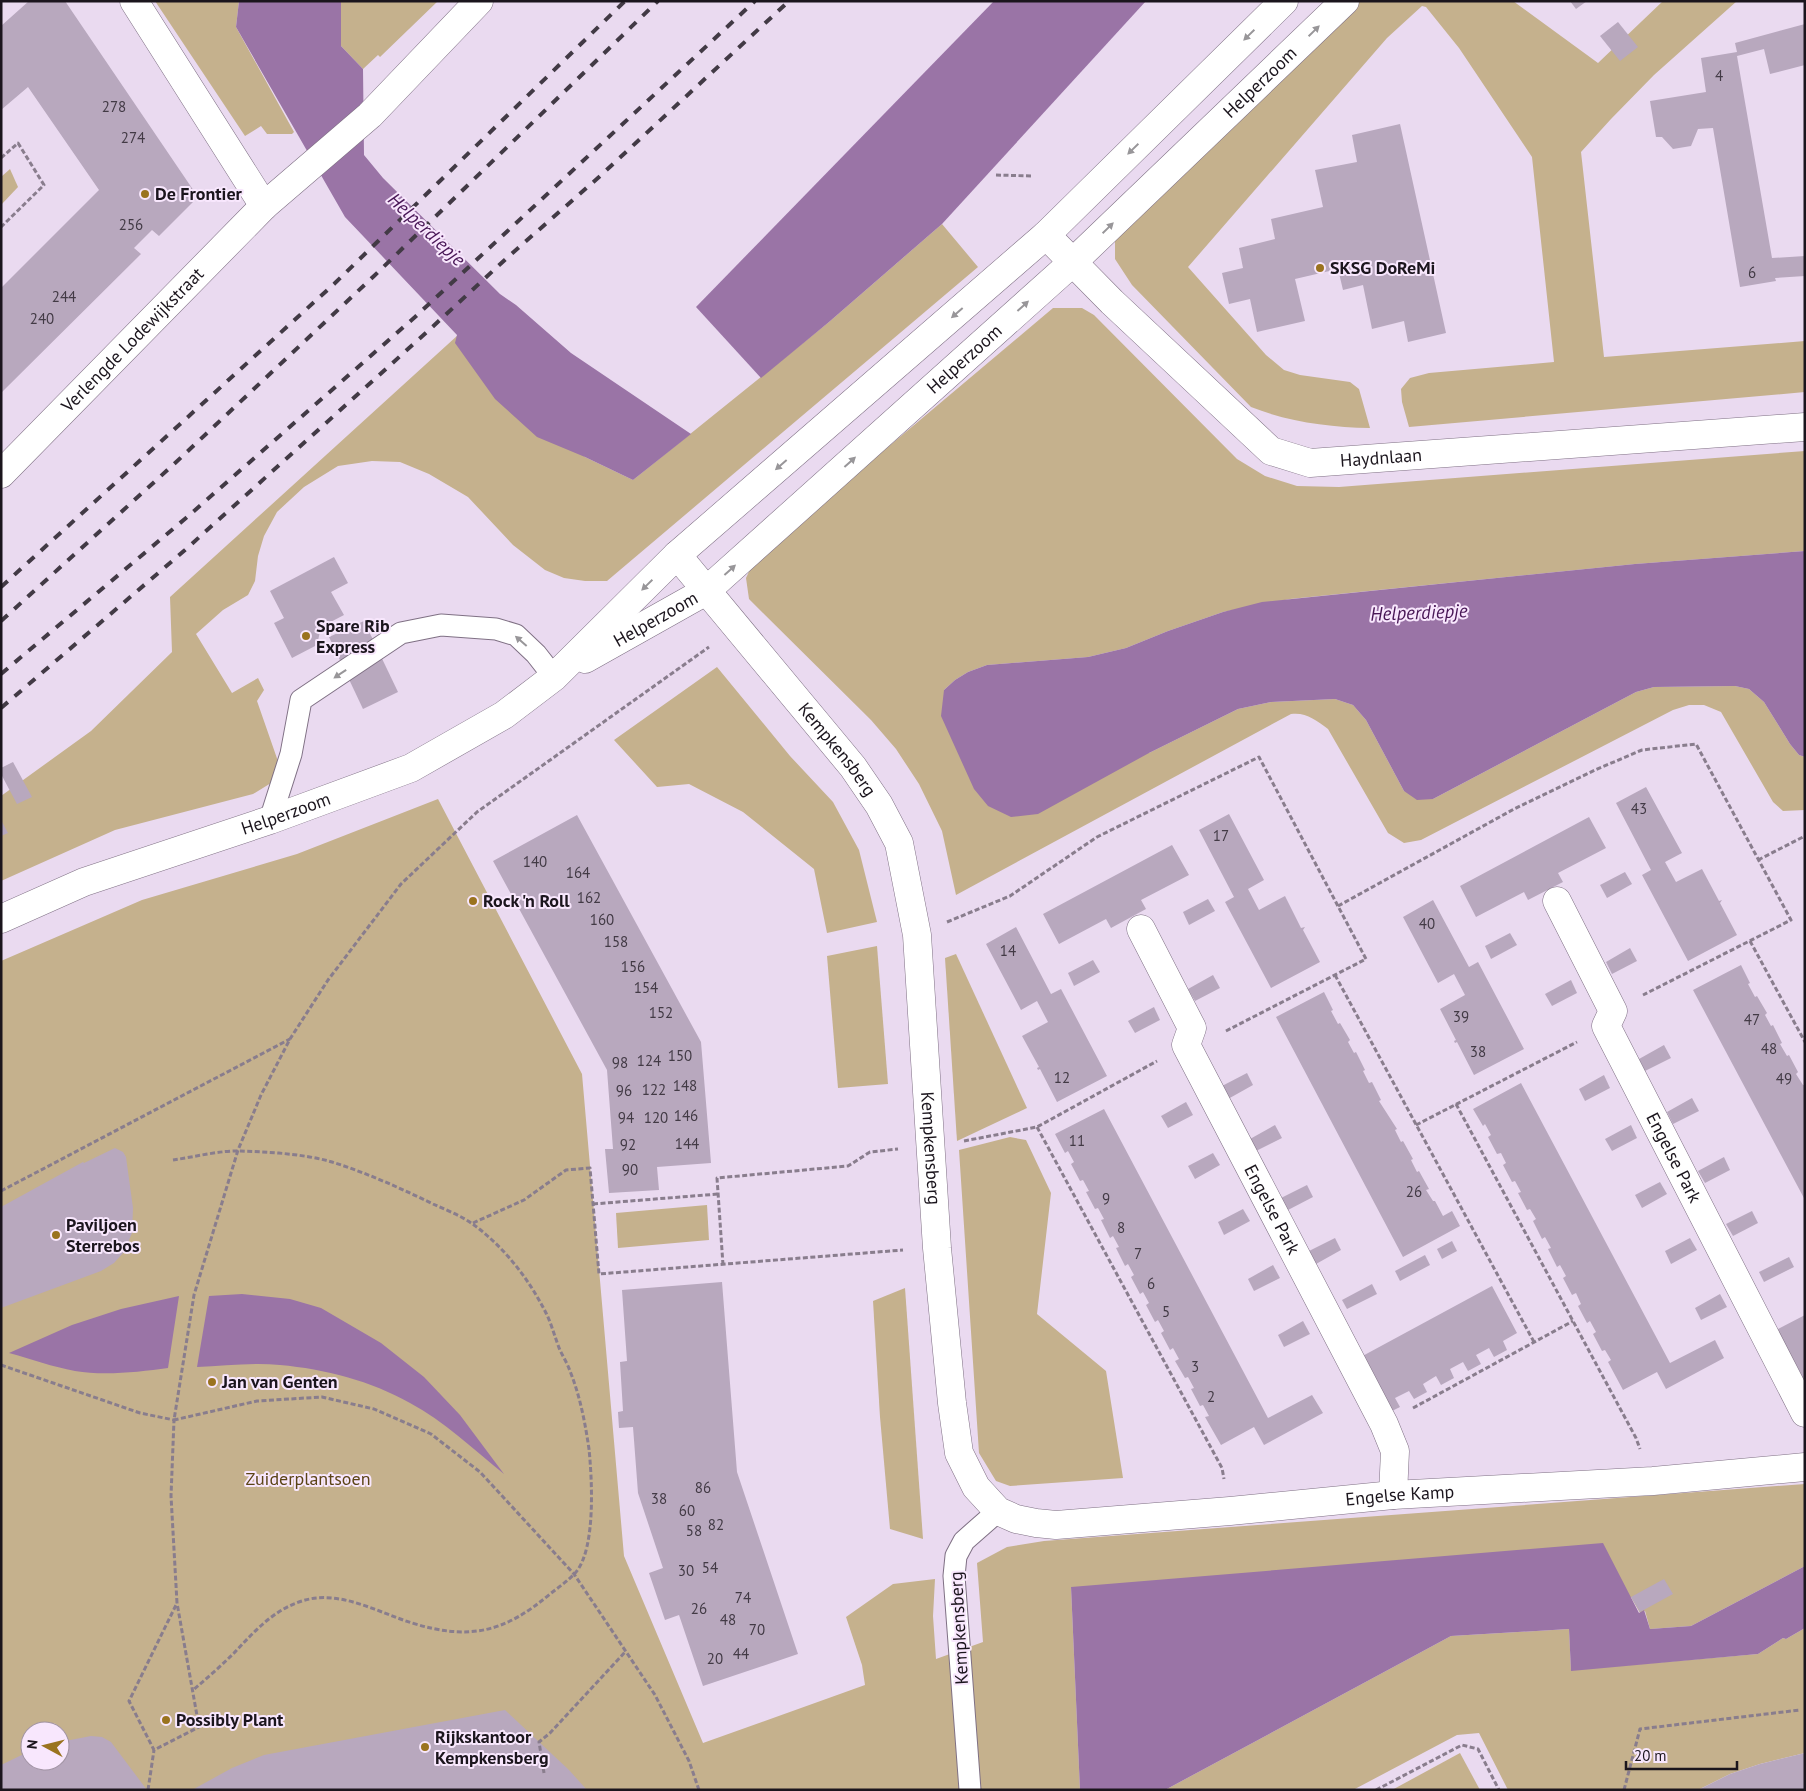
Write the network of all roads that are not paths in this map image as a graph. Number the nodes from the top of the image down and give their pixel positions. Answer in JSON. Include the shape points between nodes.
{"nodes":[{"id":1,"x":134,"y":1,"type":"edge"},
{"id":2,"x":479,"y":1,"type":"edge"},
{"id":3,"x":1284,"y":1,"type":"edge"},
{"id":4,"x":1345,"y":1,"type":"edge"},
{"id":5,"x":264,"y":206,"type":"junction"},
{"id":6,"x":1046,"y":234,"type":"junction"},
{"id":7,"x":1073,"y":262,"type":"junction"},
{"id":8,"x":1805,"y":427,"type":"edge"},
{"id":9,"x":1,"y":474,"type":"edge"},
{"id":10,"x":677,"y":555,"type":"junction"},
{"id":11,"x":706,"y":591,"type":"junction"},
{"id":12,"x":554,"y":676,"type":"junction"},
{"id":13,"x":270,"y":820,"type":"junction"},
{"id":14,"x":1557,"y":901,"type":"dead end"},
{"id":15,"x":1,"y":919,"type":"edge"},
{"id":16,"x":1141,"y":929,"type":"dead end"},
{"id":17,"x":1805,"y":1413,"type":"edge"},
{"id":18,"x":1805,"y":1467,"type":"edge"},
{"id":19,"x":1393,"y":1495,"type":"junction"},
{"id":20,"x":998,"y":1511,"type":"junction"},
{"id":21,"x":970,"y":1790,"type":"edge"}],
"edges":[{"from":1,"to":5,"type":"street"},
{"from":2,"to":5,"type":"street","name":"Verlengde Lodewijkstraat","via":[[370,115]]},
{"from":3,"to":6,"type":"street","name":"Helperzoom","one_way":true},
{"from":7,"to":4,"type":"street","name":"Helperzoom","one_way":true},
{"from":5,"to":9,"type":"street","name":"Verlengde Lodewijkstraat"},
{"from":6,"to":7,"type":"street","name":"Haydnlaan"},
{"from":6,"to":10,"type":"street","name":"Helperzoom","one_way":true},
{"from":7,"to":8,"type":"street","name":"Haydnlaan","via":[[1271,451],[1310,463]]},
{"from":11,"to":7,"type":"street","name":"Helperzoom","one_way":true},
{"from":10,"to":11,"type":"street","name":"Kempkensberg"},
{"from":10,"to":12,"type":"street","name":"Helperzoom","one_way":true},
{"from":11,"to":12,"type":"street","name":"Helperzoom"},
{"from":11,"to":20,"type":"street","name":"Kempkensberg","via":[[853,767],[879,805],[899,843],[917,934],[937,1248],[958,1453],[976,1487]]},
{"from":12,"to":13,"type":"street","name":"Helperzoom","via":[[504,715],[411,768]]},
{"from":12,"to":13,"type":"lane","one_way":true,"via":[[516,635],[496,629],[441,625],[401,633],[301,700],[291,754]]},
{"from":13,"to":15,"type":"street","name":"Helperzoom","via":[[84,882]]},
{"from":14,"to":17,"type":"street","name":"Engelse Park","via":[[1610,1019]]},
{"from":16,"to":19,"type":"street","name":"Engelse Park","via":[[1192,1028],[1186,1045],[1384,1424],[1395,1451]]},
{"from":18,"to":19,"type":"street","name":"Engelse Kamp","via":[[1653,1481]]},
{"from":19,"to":20,"type":"street","name":"Engelse Kamp","via":[[1056,1524],[1016,1519]]},
{"from":20,"to":21,"type":"lane","name":"Kempkensberg","via":[[964,1541],[956,1556],[954,1576]]}]}
